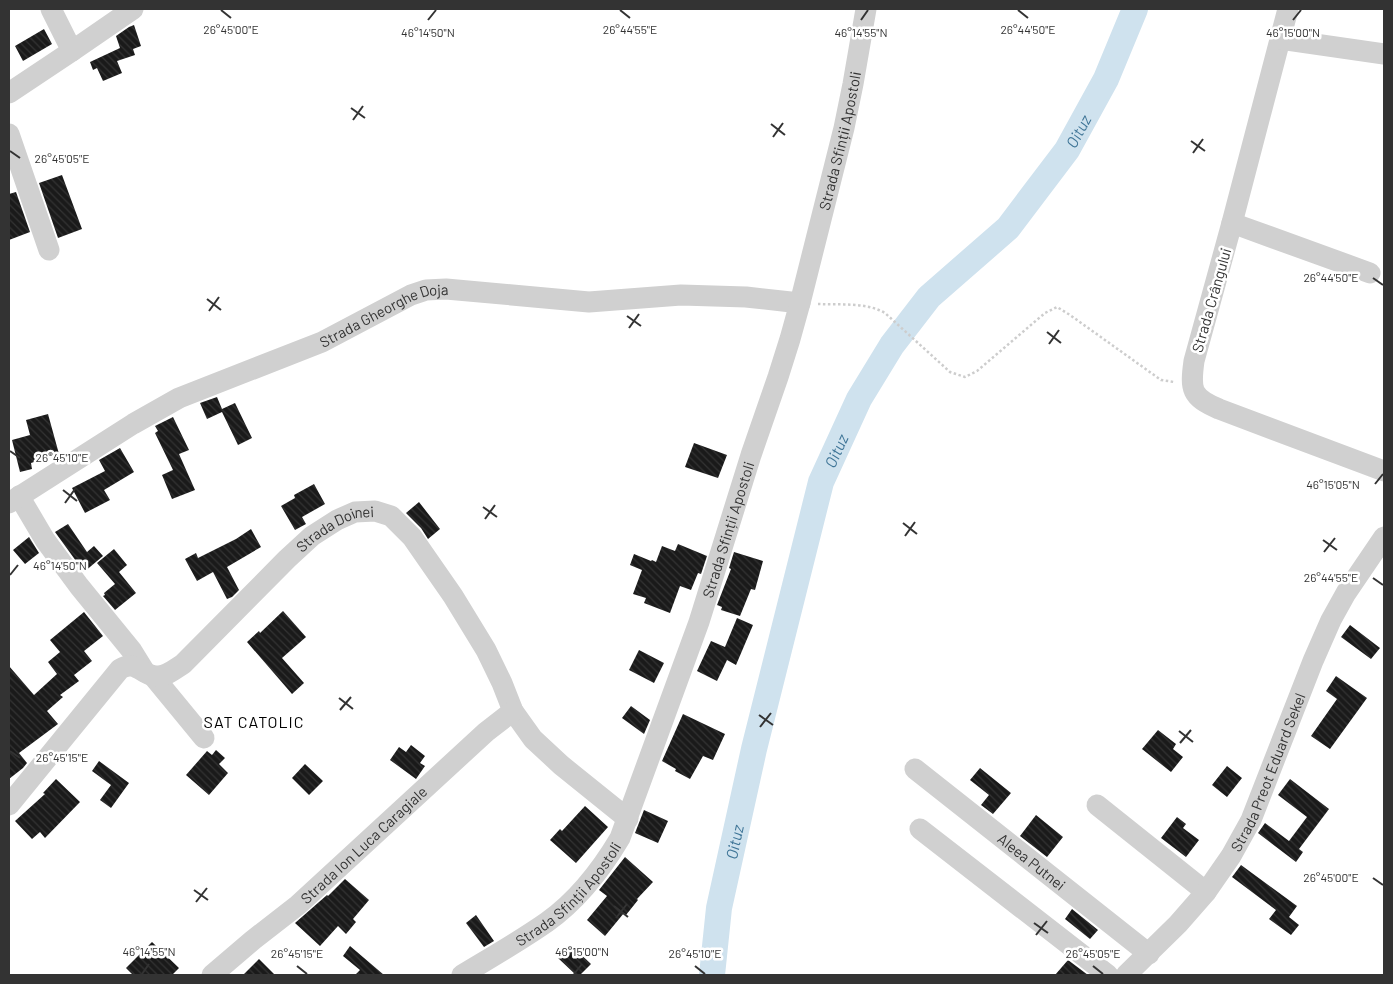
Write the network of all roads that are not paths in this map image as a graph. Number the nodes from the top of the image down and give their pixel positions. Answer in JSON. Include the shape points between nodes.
{"nodes":[{"id":1,"x":51,"y":9,"type":"edge"},
{"id":2,"x":133,"y":9,"type":"edge"},
{"id":3,"x":866,"y":9,"type":"edge"},
{"id":4,"x":1288,"y":9,"type":"edge"},
{"id":5,"x":1280,"y":39,"type":"junction"},
{"id":6,"x":72,"y":51,"type":"junction"},
{"id":7,"x":1384,"y":54,"type":"edge"},
{"id":8,"x":9,"y":93,"type":"edge"},
{"id":9,"x":9,"y":134,"type":"edge"},
{"id":10,"x":1232,"y":224,"type":"junction"},
{"id":11,"x":49,"y":250,"type":"dead end"},
{"id":12,"x":1370,"y":273,"type":"dead end"},
{"id":13,"x":800,"y":303,"type":"junction"},
{"id":14,"x":1384,"y":471,"type":"edge"},
{"id":15,"x":14,"y":500,"type":"edge"},
{"id":16,"x":1382,"y":546,"type":"edge"},
{"id":17,"x":149,"y":674,"type":"junction"},
{"id":18,"x":513,"y":711,"type":"junction"},
{"id":19,"x":204,"y":738,"type":"dead end"},
{"id":20,"x":915,"y":769,"type":"dead end"},
{"id":21,"x":9,"y":805,"type":"edge"},
{"id":22,"x":1096,"y":805,"type":"dead end"},
{"id":23,"x":628,"y":819,"type":"junction"},
{"id":24,"x":920,"y":829,"type":"dead end"},
{"id":25,"x":1206,"y":892,"type":"junction"},
{"id":26,"x":1149,"y":954,"type":"junction"},
{"id":27,"x":212,"y":975,"type":"edge"},
{"id":28,"x":462,"y":975,"type":"edge"},
{"id":29,"x":1108,"y":975,"type":"edge"},
{"id":30,"x":1126,"y":975,"type":"edge"}],
"edges":[{"from":1,"to":6,"type":"street"},
{"from":2,"to":6,"type":"street"},
{"from":3,"to":13,"type":"street","name":"Strada Sfinții Apostoli","via":[[853,84]]},
{"from":4,"to":5,"type":"street","name":"Strada Crângului"},
{"from":5,"to":7,"type":"street"},
{"from":5,"to":10,"type":"street","name":"Strada Crângului"},
{"from":6,"to":8,"type":"street"},
{"from":9,"to":11,"type":"street"},
{"from":10,"to":12,"type":"street"},
{"from":10,"to":14,"type":"street","name":"Strada Crângului","via":[[1194,360],[1194,391],[1208,404]]},
{"from":13,"to":15,"type":"street","name":"Strada Gheorghe Doja","via":[[681,295],[589,302],[426,290],[322,342],[179,398]]},
{"from":13,"to":23,"type":"street","name":"Strada Sfinții Apostoli","via":[[699,622]]},
{"from":15,"to":17,"type":"street"},
{"from":16,"to":25,"type":"street","name":"Strada Preot Eduard Sekel","via":[[1346,593],[1331,620],[1251,820]]},
{"from":17,"to":18,"type":"street","name":"Strada Doinei","via":[[160,676],[183,664],[312,536],[355,512],[374,511],[391,516],[412,537],[486,650]]},
{"from":17,"to":19,"type":"street"},
{"from":17,"to":21,"type":"street","name":"Strada Doinei","via":[[133,666],[120,669]]},
{"from":18,"to":23,"type":"street","name":"Strada Doinei","via":[[548,754]]},
{"from":18,"to":27,"type":"street","name":"Strada Ion Luca Caragiale","via":[[298,905]]},
{"from":20,"to":26,"type":"street","name":"Aleea Putnei"},
{"from":22,"to":25,"type":"street"},
{"from":23,"to":28,"type":"street","name":"Strada Sfinții Apostoli","via":[[609,858],[567,906]]},
{"from":24,"to":29,"type":"street"},
{"from":25,"to":26,"type":"street","name":"Strada Preot Eduard Sekel"},
{"from":26,"to":30,"type":"street","name":"Strada Preot Eduard Sekel"}]}
